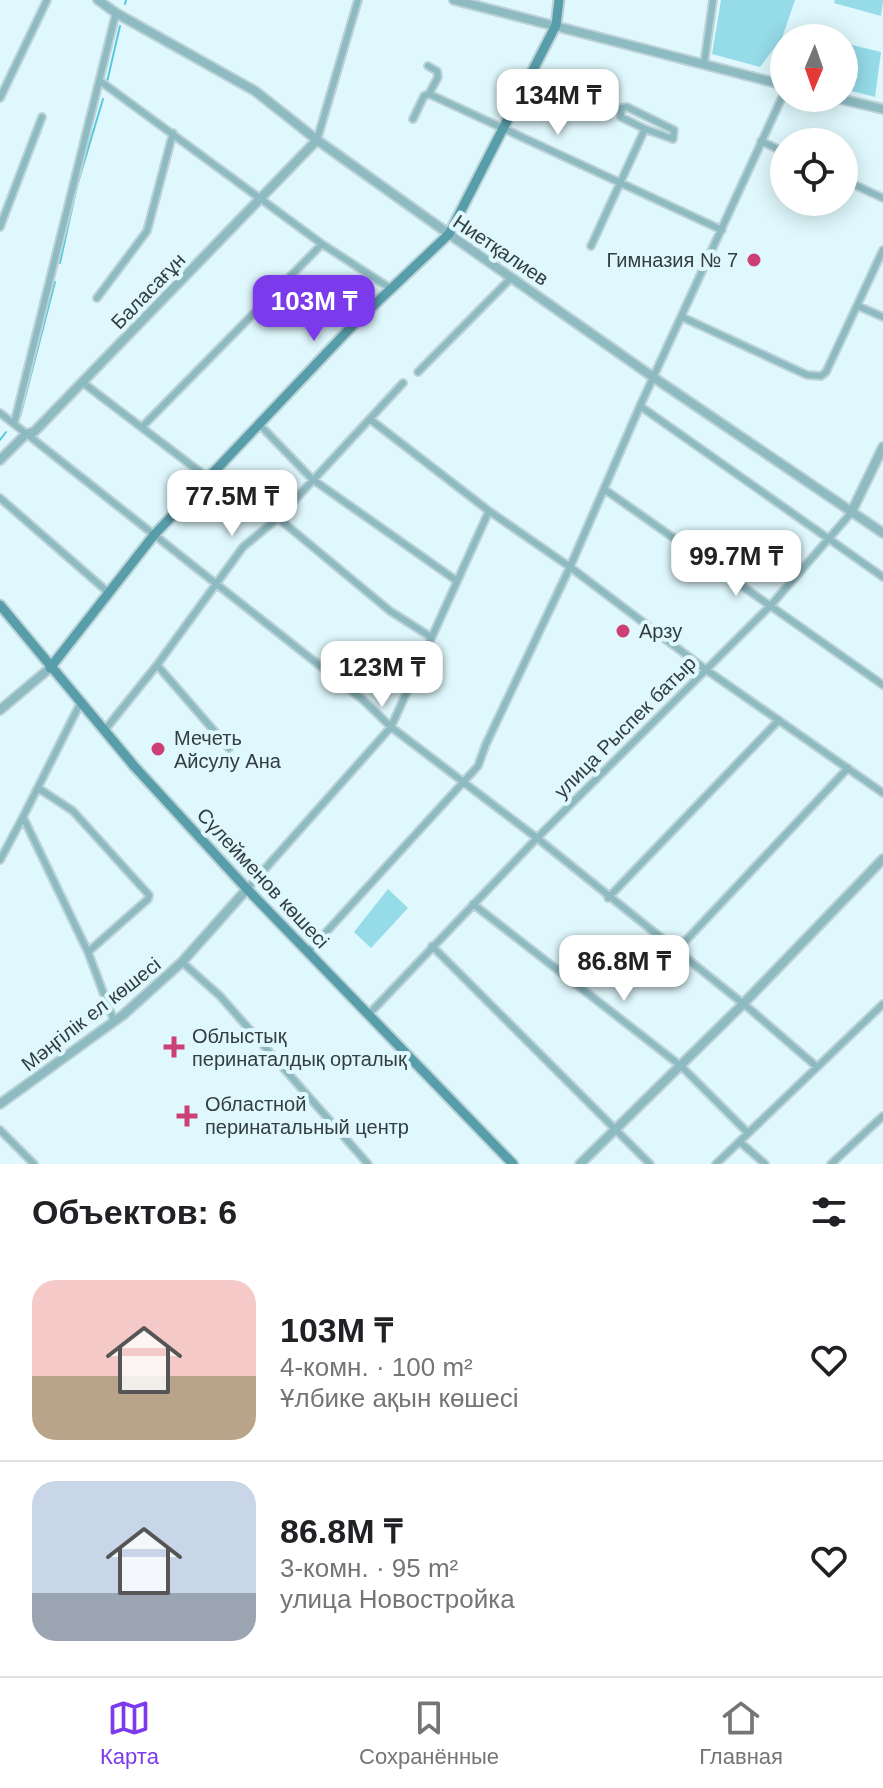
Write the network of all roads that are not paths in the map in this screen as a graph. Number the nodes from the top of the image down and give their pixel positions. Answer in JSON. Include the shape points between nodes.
{"nodes":[{"id":1,"x":47,"y":0,"type":"edge"},
{"id":2,"x":98,"y":0,"type":"edge"},
{"id":3,"x":358,"y":0,"type":"edge"},
{"id":4,"x":454,"y":0,"type":"edge"},
{"id":5,"x":559,"y":0,"type":"edge"},
{"id":6,"x":713,"y":0,"type":"edge"},
{"id":7,"x":116,"y":13,"type":"junction"},
{"id":8,"x":556,"y":25,"type":"junction"},
{"id":9,"x":704,"y":64,"type":"junction"},
{"id":10,"x":428,"y":66,"type":"dead end"},
{"id":11,"x":100,"y":81,"type":"junction"},
{"id":12,"x":770,"y":81,"type":"edge"},
{"id":13,"x":429,"y":94,"type":"junction"},
{"id":14,"x":0,"y":98,"type":"edge"},
{"id":15,"x":858,"y":103,"type":"edge"},
{"id":16,"x":883,"y":109,"type":"edge"},
{"id":17,"x":775,"y":112,"type":"edge"},
{"id":18,"x":42,"y":117,"type":"dead end"},
{"id":19,"x":413,"y":119,"type":"dead end"},
{"id":20,"x":502,"y":128,"type":"junction"},
{"id":21,"x":645,"y":129,"type":"junction"},
{"id":22,"x":173,"y":133,"type":"junction"},
{"id":23,"x":317,"y":140,"type":"junction"},
{"id":24,"x":761,"y":141,"type":"junction"},
{"id":25,"x":770,"y":145,"type":"edge"},
{"id":26,"x":620,"y":183,"type":"junction"},
{"id":27,"x":858,"y":186,"type":"edge"},
{"id":28,"x":262,"y":198,"type":"junction"},
{"id":29,"x":883,"y":198,"type":"edge"},
{"id":30,"x":0,"y":227,"type":"edge"},
{"id":31,"x":722,"y":230,"type":"junction"},
{"id":32,"x":449,"y":234,"type":"junction"},
{"id":33,"x":322,"y":244,"type":"junction"},
{"id":34,"x":591,"y":246,"type":"dead end"},
{"id":35,"x":883,"y":250,"type":"edge"},
{"id":36,"x":512,"y":277,"type":"junction"},
{"id":37,"x":390,"y":288,"type":"junction"},
{"id":38,"x":97,"y":298,"type":"dead end"},
{"id":39,"x":858,"y":306,"type":"junction"},
{"id":40,"x":682,"y":317,"type":"junction"},
{"id":41,"x":883,"y":317,"type":"edge"},
{"id":42,"x":418,"y":372,"type":"dead end"},
{"id":43,"x":653,"y":377,"type":"junction"},
{"id":44,"x":82,"y":382,"type":"junction"},
{"id":45,"x":403,"y":383,"type":"dead end"},
{"id":46,"x":640,"y":406,"type":"junction"},
{"id":47,"x":0,"y":413,"type":"edge"},
{"id":48,"x":371,"y":420,"type":"junction"},
{"id":49,"x":14,"y":424,"type":"junction"},
{"id":50,"x":259,"y":424,"type":"junction"},
{"id":51,"x":142,"y":427,"type":"junction"},
{"id":52,"x":26,"y":434,"type":"junction"},
{"id":53,"x":883,"y":447,"type":"edge"},
{"id":54,"x":0,"y":460,"type":"edge"},
{"id":55,"x":208,"y":478,"type":"junction"},
{"id":56,"x":312,"y":479,"type":"junction"},
{"id":57,"x":604,"y":489,"type":"junction"},
{"id":58,"x":0,"y":498,"type":"edge"},
{"id":59,"x":489,"y":511,"type":"junction"},
{"id":60,"x":851,"y":513,"type":"junction"},
{"id":61,"x":278,"y":518,"type":"junction"},
{"id":62,"x":883,"y":533,"type":"edge"},
{"id":63,"x":154,"y":535,"type":"junction"},
{"id":64,"x":829,"y":539,"type":"junction"},
{"id":65,"x":570,"y":567,"type":"junction"},
{"id":66,"x":883,"y":577,"type":"edge"},
{"id":67,"x":457,"y":581,"type":"junction"},
{"id":68,"x":217,"y":582,"type":"junction"},
{"id":69,"x":109,"y":593,"type":"junction"},
{"id":70,"x":0,"y":605,"type":"edge"},
{"id":71,"x":771,"y":605,"type":"junction"},
{"id":72,"x":431,"y":637,"type":"junction"},
{"id":73,"x":157,"y":665,"type":"junction"},
{"id":74,"x":50,"y":668,"type":"junction"},
{"id":75,"x":705,"y":669,"type":"junction"},
{"id":76,"x":883,"y":685,"type":"edge"},
{"id":77,"x":80,"y":704,"type":"junction"},
{"id":78,"x":0,"y":710,"type":"edge"},
{"id":79,"x":779,"y":720,"type":"junction"},
{"id":80,"x":391,"y":727,"type":"junction"},
{"id":81,"x":104,"y":731,"type":"junction"},
{"id":82,"x":229,"y":748,"type":"dead end"},
{"id":83,"x":848,"y":768,"type":"junction"},
{"id":84,"x":465,"y":783,"type":"junction"},
{"id":85,"x":38,"y":788,"type":"junction"},
{"id":86,"x":883,"y":793,"type":"edge"},
{"id":87,"x":23,"y":817,"type":"junction"},
{"id":88,"x":537,"y":838,"type":"junction"},
{"id":89,"x":883,"y":859,"type":"edge"},
{"id":90,"x":0,"y":860,"type":"edge"},
{"id":91,"x":247,"y":889,"type":"junction"},
{"id":92,"x":608,"y":898,"type":"junction"},
{"id":93,"x":473,"y":904,"type":"junction"},
{"id":94,"x":432,"y":946,"type":"junction"},
{"id":95,"x":676,"y":951,"type":"junction"},
{"id":96,"x":88,"y":952,"type":"junction"},
{"id":97,"x":308,"y":952,"type":"junction"},
{"id":98,"x":182,"y":962,"type":"junction"},
{"id":99,"x":742,"y":1005,"type":"junction"},
{"id":100,"x":882,"y":1007,"type":"edge"},
{"id":101,"x":369,"y":1014,"type":"junction"},
{"id":102,"x":114,"y":1021,"type":"junction"},
{"id":103,"x":681,"y":1066,"type":"junction"},
{"id":104,"x":817,"y":1067,"type":"junction"},
{"id":105,"x":0,"y":1104,"type":"edge"},
{"id":106,"x":883,"y":1116,"type":"edge"},
{"id":107,"x":615,"y":1129,"type":"junction"},
{"id":108,"x":0,"y":1130,"type":"edge"},
{"id":109,"x":748,"y":1133,"type":"junction"},
{"id":110,"x":740,"y":1142,"type":"junction"},
{"id":111,"x":34,"y":1164,"type":"edge"},
{"id":112,"x":368,"y":1164,"type":"edge"},
{"id":113,"x":513,"y":1164,"type":"edge"},
{"id":114,"x":580,"y":1164,"type":"edge"},
{"id":115,"x":650,"y":1164,"type":"edge"},
{"id":116,"x":716,"y":1164,"type":"edge"},
{"id":117,"x":765,"y":1164,"type":"edge"},
{"id":118,"x":831,"y":1164,"type":"edge"}],
"edges":[{"from":1,"to":14,"type":"street"},
{"from":2,"to":7,"type":"street","name":"Ниетқалиев"},
{"from":3,"to":23,"type":"street"},
{"from":4,"to":8,"type":"street"},
{"from":5,"to":8,"type":"main road"},
{"from":6,"to":9,"type":"street"},
{"from":7,"to":11,"type":"street"},
{"from":7,"to":23,"type":"street","name":"Ниетқалиев","via":[[235,78]]},
{"from":8,"to":9,"type":"street"},
{"from":8,"to":20,"type":"main road"},
{"from":9,"to":12,"type":"street"},
{"from":10,"to":13,"type":"street","via":[[438,77]]},
{"from":11,"to":22,"type":"street"},
{"from":11,"to":49,"type":"street"},
{"from":13,"to":19,"type":"street"},
{"from":13,"to":20,"type":"street"},
{"from":15,"to":16,"type":"street"},
{"from":17,"to":24,"type":"street"},
{"from":18,"to":30,"type":"street"},
{"from":20,"to":26,"type":"street"},
{"from":20,"to":32,"type":"main road"},
{"from":21,"to":21,"type":"street","via":[[668,139],[675,134],[622,108],[621,117]]},
{"from":21,"to":26,"type":"street"},
{"from":22,"to":28,"type":"street"},
{"from":22,"to":38,"type":"street","via":[[147,231]]},
{"from":23,"to":28,"type":"street","name":"Баласағұн"},
{"from":23,"to":32,"type":"street","name":"Ниетқалиев"},
{"from":24,"to":25,"type":"street"},
{"from":24,"to":31,"type":"street"},
{"from":26,"to":31,"type":"street"},
{"from":26,"to":34,"type":"street"},
{"from":27,"to":29,"type":"street"},
{"from":28,"to":33,"type":"street"},
{"from":28,"to":44,"type":"street","name":"Баласағұн"},
{"from":31,"to":40,"type":"street"},
{"from":32,"to":36,"type":"street","name":"Ниетқалиев"},
{"from":32,"to":37,"type":"main road"},
{"from":33,"to":37,"type":"street"},
{"from":33,"to":51,"type":"street"},
{"from":35,"to":39,"type":"street"},
{"from":36,"to":42,"type":"street"},
{"from":36,"to":43,"type":"street","name":"Ниетқалиев"},
{"from":37,"to":50,"type":"main road"},
{"from":39,"to":40,"type":"street","via":[[821,376],[807,375]]},
{"from":39,"to":41,"type":"street"},
{"from":40,"to":43,"type":"street"},
{"from":43,"to":46,"type":"street"},
{"from":43,"to":60,"type":"street","name":"Ниетқалиев"},
{"from":44,"to":51,"type":"street"},
{"from":44,"to":52,"type":"street","name":"Баласағұн"},
{"from":45,"to":48,"type":"street"},
{"from":46,"to":57,"type":"street"},
{"from":46,"to":64,"type":"street"},
{"from":47,"to":49,"type":"street"},
{"from":48,"to":56,"type":"street"},
{"from":48,"to":59,"type":"street"},
{"from":49,"to":52,"type":"street"},
{"from":50,"to":55,"type":"main road"},
{"from":50,"to":56,"type":"street"},
{"from":51,"to":55,"type":"street"},
{"from":52,"to":54,"type":"street","name":"Баласағұн"},
{"from":52,"to":63,"type":"street"},
{"from":53,"to":60,"type":"street","name":"улица Рыспек батыр"},
{"from":55,"to":63,"type":"main road"},
{"from":56,"to":61,"type":"street"},
{"from":56,"to":67,"type":"street"},
{"from":57,"to":65,"type":"street"},
{"from":57,"to":71,"type":"street"},
{"from":58,"to":69,"type":"street"},
{"from":59,"to":65,"type":"street"},
{"from":59,"to":67,"type":"street","name":"Мәңгілік ел көшесі"},
{"from":60,"to":62,"type":"street","name":"Ниетқалиев"},
{"from":60,"to":64,"type":"street","name":"улица Рыспек батыр"},
{"from":61,"to":68,"type":"street","via":[[243,547]]},
{"from":61,"to":72,"type":"street","via":[[390,611]]},
{"from":63,"to":68,"type":"street"},
{"from":63,"to":69,"type":"main road"},
{"from":64,"to":66,"type":"street"},
{"from":64,"to":71,"type":"street","name":"улица Рыспек батыр"},
{"from":65,"to":75,"type":"street"},
{"from":65,"to":84,"type":"street","via":[[478,766]]},
{"from":67,"to":72,"type":"street","name":"Мәңгілік ел көшесі"},
{"from":68,"to":73,"type":"street"},
{"from":68,"to":80,"type":"street"},
{"from":69,"to":74,"type":"main road"},
{"from":70,"to":74,"type":"main road","name":"Сүлейменов көшесі"},
{"from":71,"to":75,"type":"street","name":"улица Рыспек батыр"},
{"from":71,"to":76,"type":"street"},
{"from":72,"to":80,"type":"street","name":"Мәңгілік ел көшесі"},
{"from":73,"to":81,"type":"street"},
{"from":73,"to":82,"type":"street"},
{"from":74,"to":77,"type":"main road","name":"Сүлейменов көшесі"},
{"from":74,"to":78,"type":"street"},
{"from":75,"to":79,"type":"street"},
{"from":75,"to":88,"type":"street","name":"улица Рыспек батыр"},
{"from":77,"to":81,"type":"main road","name":"Сүлейменов көшесі"},
{"from":77,"to":85,"type":"street"},
{"from":79,"to":83,"type":"street"},
{"from":79,"to":92,"type":"street"},
{"from":80,"to":84,"type":"street"},
{"from":80,"to":91,"type":"street","name":"Мәңгілік ел көшесі"},
{"from":81,"to":91,"type":"main road","name":"Сүлейменов көшесі"},
{"from":83,"to":86,"type":"street"},
{"from":83,"to":95,"type":"street"},
{"from":84,"to":88,"type":"street"},
{"from":84,"to":97,"type":"street"},
{"from":85,"to":87,"type":"street"},
{"from":85,"to":96,"type":"street","via":[[73,811],[149,895]]},
{"from":87,"to":90,"type":"street"},
{"from":87,"to":96,"type":"street"},
{"from":88,"to":92,"type":"street"},
{"from":88,"to":93,"type":"street","name":"улица Рыспек батыр"},
{"from":89,"to":99,"type":"street"},
{"from":91,"to":97,"type":"main road","name":"Сүлейменов көшесі"},
{"from":91,"to":98,"type":"street","name":"Мәңгілік ел көшесі"},
{"from":92,"to":95,"type":"street"},
{"from":93,"to":94,"type":"street","name":"улица Рыспек батыр"},
{"from":93,"to":103,"type":"street"},
{"from":94,"to":101,"type":"street","name":"улица Рыспек батыр"},
{"from":94,"to":107,"type":"street"},
{"from":95,"to":99,"type":"street"},
{"from":96,"to":102,"type":"street"},
{"from":97,"to":101,"type":"main road","name":"Сүлейменов көшесі"},
{"from":98,"to":102,"type":"street","name":"Мәңгілік ел көшесі"},
{"from":98,"to":112,"type":"street","via":[[220,996]]},
{"from":99,"to":103,"type":"street"},
{"from":99,"to":104,"type":"street"},
{"from":100,"to":104,"type":"street"},
{"from":101,"to":113,"type":"main road","name":"Сүлейменов көшесі"},
{"from":102,"to":105,"type":"street","name":"Мәңгілік ел көшесі"},
{"from":103,"to":107,"type":"street"},
{"from":103,"to":109,"type":"street"},
{"from":104,"to":109,"type":"street"},
{"from":106,"to":118,"type":"street"},
{"from":107,"to":114,"type":"street"},
{"from":107,"to":115,"type":"street"},
{"from":108,"to":111,"type":"street"},
{"from":109,"to":110,"type":"street"},
{"from":110,"to":116,"type":"street"},
{"from":110,"to":117,"type":"street"}]}
